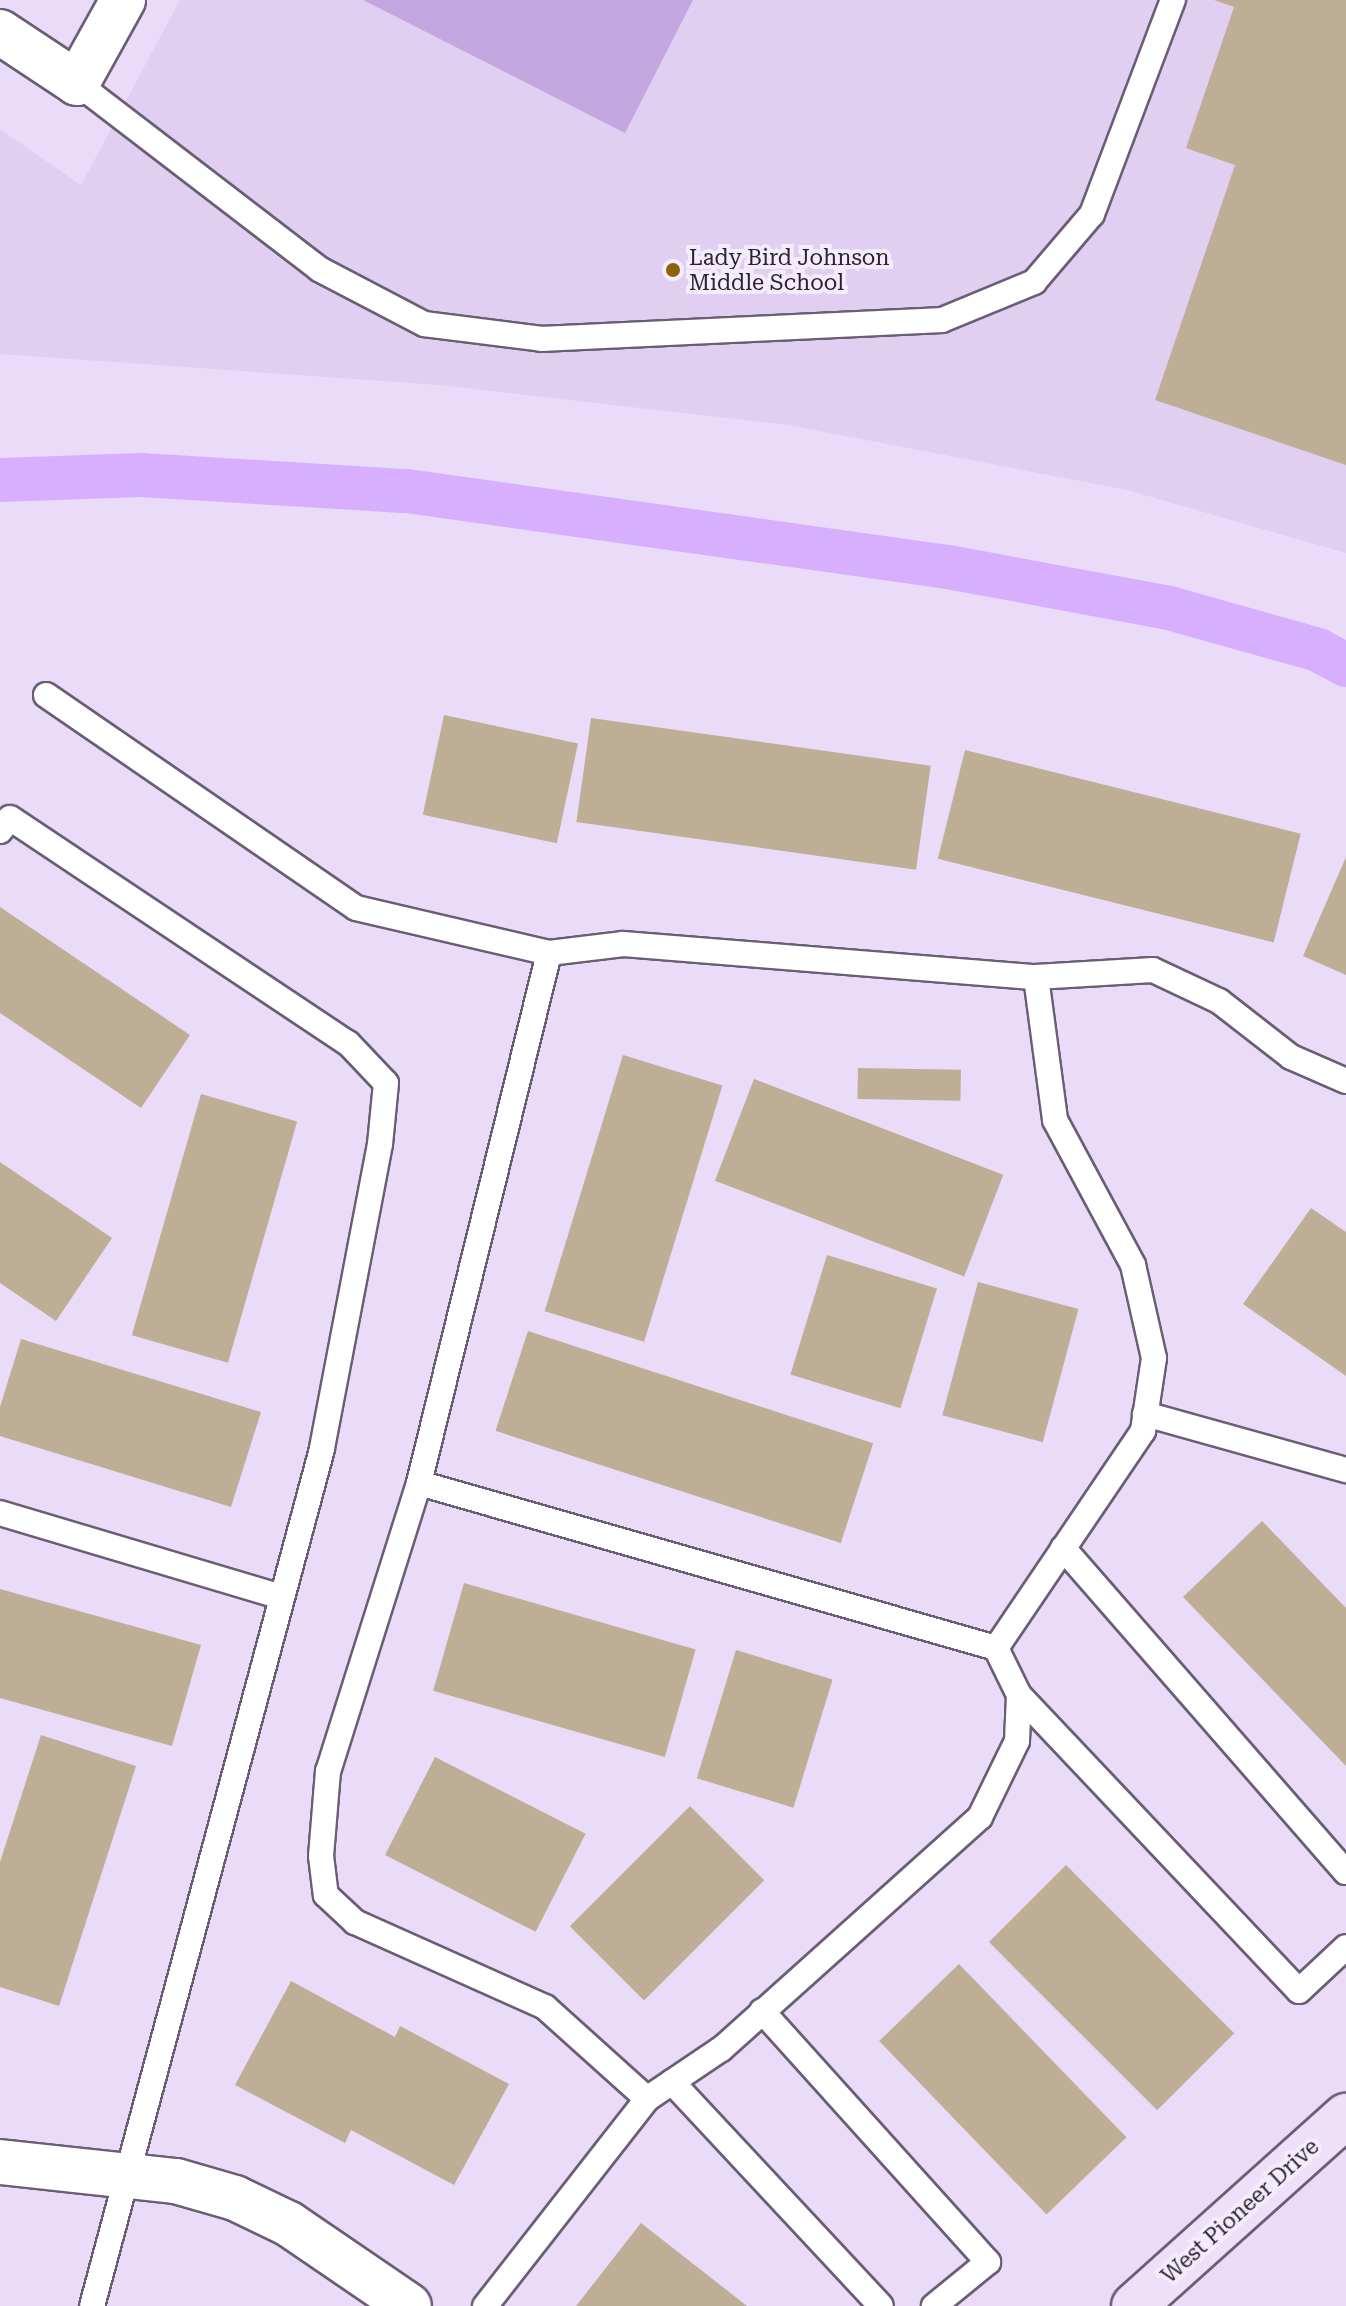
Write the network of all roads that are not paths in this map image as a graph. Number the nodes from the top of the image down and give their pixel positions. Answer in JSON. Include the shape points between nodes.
{"nodes":[{"id":1,"x":123,"y":0,"type":"edge"},
{"id":2,"x":1173,"y":0,"type":"edge"},
{"id":3,"x":0,"y":32,"type":"edge"},
{"id":4,"x":77,"y":83,"type":"junction"},
{"id":5,"x":46,"y":695,"type":"dead end"},
{"id":6,"x":0,"y":831,"type":"edge"},
{"id":7,"x":549,"y":953,"type":"junction"},
{"id":8,"x":1036,"y":977,"type":"junction"},
{"id":9,"x":1346,"y":1081,"type":"edge"},
{"id":10,"x":1145,"y":1414,"type":"junction"},
{"id":11,"x":1346,"y":1470,"type":"edge"},
{"id":12,"x":419,"y":1483,"type":"junction"},
{"id":13,"x":0,"y":1513,"type":"edge"},
{"id":14,"x":1063,"y":1548,"type":"junction"},
{"id":15,"x":282,"y":1597,"type":"junction"},
{"id":16,"x":996,"y":1648,"type":"junction"},
{"id":17,"x":1019,"y":1695,"type":"junction"},
{"id":18,"x":1346,"y":1872,"type":"edge"},
{"id":19,"x":1346,"y":1947,"type":"edge"},
{"id":20,"x":762,"y":2011,"type":"junction"},
{"id":21,"x":672,"y":2082,"type":"junction"},
{"id":22,"x":647,"y":2099,"type":"junction"},
{"id":23,"x":1346,"y":2116,"type":"edge"},
{"id":24,"x":0,"y":2162,"type":"edge"},
{"id":25,"x":123,"y":2174,"type":"junction"},
{"id":26,"x":92,"y":2306,"type":"edge"},
{"id":27,"x":409,"y":2306,"type":"edge"},
{"id":28,"x":485,"y":2306,"type":"edge"},
{"id":29,"x":881,"y":2306,"type":"edge"},
{"id":30,"x":934,"y":2306,"type":"edge"},
{"id":31,"x":1134,"y":2306,"type":"edge"}],
"edges":[{"from":1,"to":4,"type":"street"},
{"from":2,"to":4,"type":"lane","via":[[1092,214],[1034,282],[942,320],[542,339],[424,324],[319,269]]},
{"from":3,"to":4,"type":"street"},
{"from":5,"to":7,"type":"lane","via":[[356,908]]},
{"from":6,"to":15,"type":"lane","via":[[10,818],[348,1043],[386,1083],[380,1144],[322,1449]]},
{"from":7,"to":8,"type":"lane","via":[[623,944]]},
{"from":7,"to":12,"type":"lane"},
{"from":8,"to":9,"type":"lane","via":[[1153,970],[1219,1001],[1291,1057]]},
{"from":8,"to":10,"type":"lane","via":[[1055,1120],[1133,1265],[1154,1358]]},
{"from":10,"to":11,"type":"lane"},
{"from":10,"to":14,"type":"lane","via":[[1143,1431]]},
{"from":12,"to":16,"type":"lane"},
{"from":12,"to":22,"type":"lane","via":[[328,1771],[321,1813],[326,1895],[355,1922],[545,2007]]},
{"from":13,"to":15,"type":"lane"},
{"from":14,"to":16,"type":"lane"},
{"from":14,"to":18,"type":"lane"},
{"from":15,"to":25,"type":"lane"},
{"from":16,"to":17,"type":"lane"},
{"from":17,"to":19,"type":"lane","via":[[1299,1991]]},
{"from":17,"to":20,"type":"lane","via":[[1017,1741],[980,1817]]},
{"from":20,"to":21,"type":"lane","via":[[721,2049]]},
{"from":20,"to":30,"type":"lane","via":[[988,2262]]},
{"from":21,"to":22,"type":"lane"},
{"from":21,"to":29,"type":"lane"},
{"from":22,"to":28,"type":"lane"},
{"from":23,"to":31,"type":"main road","name":"West Pioneer Drive"},
{"from":24,"to":25,"type":"street"},
{"from":25,"to":26,"type":"lane"},
{"from":25,"to":27,"type":"street","via":[[176,2181],[235,2198],[289,2224]]}]}
